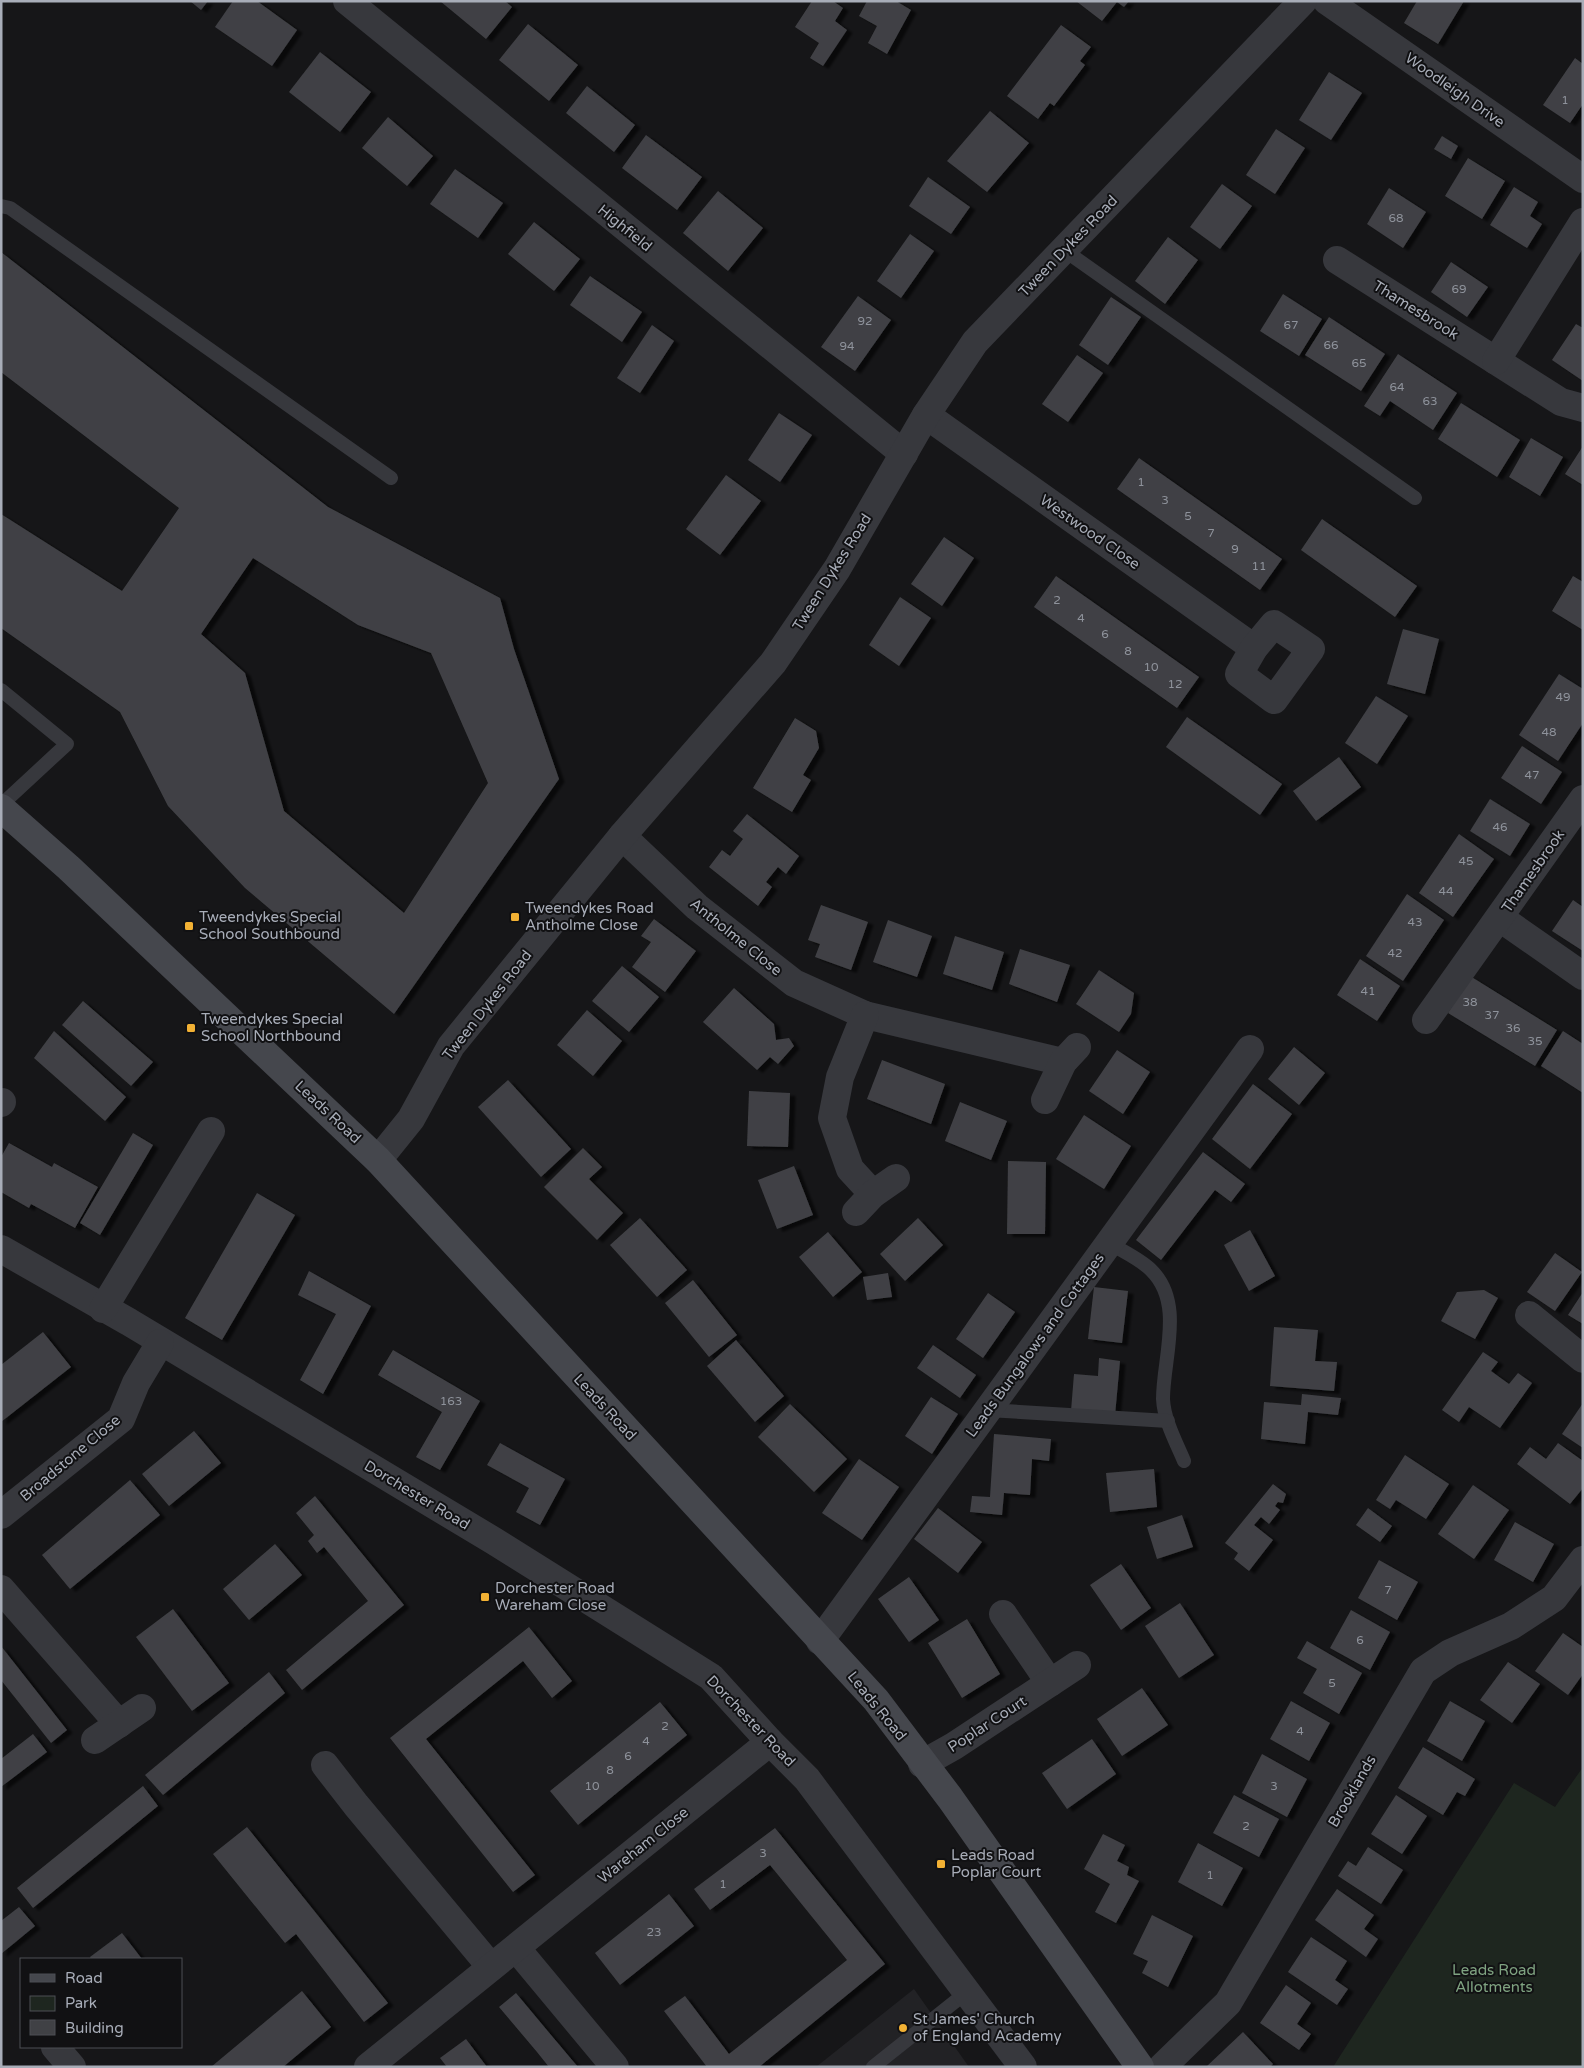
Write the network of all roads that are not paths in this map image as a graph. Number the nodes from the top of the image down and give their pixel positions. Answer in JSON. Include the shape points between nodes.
{"nodes":[{"id":1,"x":347,"y":1,"type":"edge"},
{"id":2,"x":1303,"y":1,"type":"edge"},
{"id":3,"x":1327,"y":1,"type":"edge"},
{"id":4,"x":1583,"y":179,"type":"edge"},
{"id":5,"x":1,"y":206,"type":"edge"},
{"id":6,"x":1583,"y":222,"type":"edge"},
{"id":7,"x":1064,"y":250,"type":"junction"},
{"id":8,"x":1337,"y":260,"type":"dead end"},
{"id":9,"x":1496,"y":361,"type":"junction"},
{"id":10,"x":1583,"y":408,"type":"edge"},
{"id":11,"x":926,"y":415,"type":"junction"},
{"id":12,"x":904,"y":454,"type":"junction"},
{"id":13,"x":391,"y":478,"type":"dead end"},
{"id":14,"x":1415,"y":498,"type":"dead end"},
{"id":15,"x":1254,"y":648,"type":"dead end"},
{"id":16,"x":1,"y":690,"type":"edge"},
{"id":17,"x":1583,"y":799,"type":"edge"},
{"id":18,"x":1,"y":806,"type":"edge"},
{"id":19,"x":622,"y":836,"type":"junction"},
{"id":20,"x":1500,"y":918,"type":"junction"},
{"id":21,"x":1583,"y":976,"type":"edge"},
{"id":22,"x":865,"y":1015,"type":"junction"},
{"id":23,"x":1426,"y":1020,"type":"dead end"},
{"id":24,"x":1250,"y":1049,"type":"dead end"},
{"id":25,"x":1045,"y":1100,"type":"dead end"},
{"id":26,"x":211,"y":1131,"type":"dead end"},
{"id":27,"x":378,"y":1160,"type":"junction"},
{"id":28,"x":896,"y":1178,"type":"dead end"},
{"id":29,"x":1109,"y":1243,"type":"junction"},
{"id":30,"x":1,"y":1249,"type":"edge"},
{"id":31,"x":103,"y":1309,"type":"junction"},
{"id":32,"x":1529,"y":1315,"type":"dead end"},
{"id":33,"x":160,"y":1343,"type":"junction"},
{"id":34,"x":1583,"y":1359,"type":"edge"},
{"id":35,"x":988,"y":1410,"type":"junction"},
{"id":36,"x":1168,"y":1421,"type":"junction"},
{"id":37,"x":1184,"y":1461,"type":"dead end"},
{"id":38,"x":1,"y":1515,"type":"edge"},
{"id":39,"x":1583,"y":1560,"type":"edge"},
{"id":40,"x":1,"y":1589,"type":"edge"},
{"id":41,"x":1003,"y":1614,"type":"dead end"},
{"id":42,"x":820,"y":1641,"type":"junction"},
{"id":43,"x":1076,"y":1665,"type":"dead end"},
{"id":44,"x":1050,"y":1683,"type":"junction"},
{"id":45,"x":142,"y":1708,"type":"dead end"},
{"id":46,"x":119,"y":1724,"type":"junction"},
{"id":47,"x":95,"y":1740,"type":"dead end"},
{"id":48,"x":770,"y":1742,"type":"junction"},
{"id":49,"x":922,"y":1764,"type":"junction"},
{"id":50,"x":325,"y":1765,"type":"dead end"},
{"id":51,"x":516,"y":1948,"type":"junction"},
{"id":52,"x":492,"y":1967,"type":"junction"},
{"id":53,"x":967,"y":1992,"type":"junction"},
{"id":54,"x":56,"y":2048,"type":"edge"},
{"id":55,"x":72,"y":2067,"type":"edge"},
{"id":56,"x":368,"y":2067,"type":"edge"},
{"id":57,"x":616,"y":2067,"type":"edge"},
{"id":58,"x":873,"y":2067,"type":"edge"},
{"id":59,"x":1023,"y":2067,"type":"edge"},
{"id":60,"x":1140,"y":2067,"type":"edge"},
{"id":61,"x":1162,"y":2067,"type":"edge"}],
"edges":[{"from":1,"to":12,"type":"street","name":"Highfield"},
{"from":2,"to":7,"type":"street","name":"Tween Dykes Road"},
{"from":3,"to":4,"type":"street","name":"Woodleigh Drive"},
{"from":5,"to":13,"type":"lane","via":[[10,208]]},
{"from":6,"to":9,"type":"street"},
{"from":7,"to":11,"type":"street","name":"Tween Dykes Road","via":[[975,342]]},
{"from":7,"to":14,"type":"lane"},
{"from":8,"to":9,"type":"street","name":"Thamesbrook"},
{"from":9,"to":10,"type":"street","name":"Thamesbrook","via":[[1561,402]]},
{"from":11,"to":12,"type":"street","name":"Tween Dykes Road"},
{"from":11,"to":15,"type":"street","name":"Westwood Close"},
{"from":12,"to":19,"type":"street","name":"Tween Dykes Road","via":[[837,570],[773,663]]},
{"from":16,"to":18,"type":"lane","via":[[67,744]]},
{"from":17,"to":20,"type":"street","name":"Thamesbrook"},
{"from":18,"to":27,"type":"main road","name":"Leads Road"},
{"from":19,"to":22,"type":"street","name":"Antholme Close","via":[[697,907],[794,984]]},
{"from":19,"to":27,"type":"street","name":"Tween Dykes Road","via":[[452,1046],[411,1119]]},
{"from":20,"to":21,"type":"street","name":"Thamesbrook"},
{"from":20,"to":23,"type":"street","name":"Thamesbrook"},
{"from":22,"to":25,"type":"street","name":"Antholme Close","via":[[1070,1054]]},
{"from":22,"to":28,"type":"street","via":[[840,1077],[832,1118],[865,1203]]},
{"from":24,"to":29,"type":"street","name":"Leads Bungalows and Cottages"},
{"from":26,"to":31,"type":"street"},
{"from":27,"to":42,"type":"main road","name":"Leads Road"},
{"from":29,"to":35,"type":"street","name":"Leads Bungalows and Cottages"},
{"from":29,"to":36,"type":"lane","via":[[1151,1270],[1168,1294],[1170,1341],[1163,1400]]},
{"from":30,"to":31,"type":"street","name":"Dorchester Road"},
{"from":31,"to":33,"type":"street","name":"Dorchester Road"},
{"from":32,"to":34,"type":"street"},
{"from":33,"to":38,"type":"street","name":"Broadstone Close","via":[[136,1383],[121,1419]]},
{"from":33,"to":48,"type":"street","name":"Dorchester Road","via":[[494,1541],[711,1677]]},
{"from":35,"to":36,"type":"lane"},
{"from":35,"to":42,"type":"street","name":"Leads Bungalows and Cottages"},
{"from":36,"to":37,"type":"lane"},
{"from":39,"to":61,"type":"street","name":"Brooklands","via":[[1554,1598],[1511,1626],[1450,1653],[1423,1670],[1228,2003]]},
{"from":40,"to":46,"type":"street"},
{"from":41,"to":44,"type":"street"},
{"from":42,"to":49,"type":"main road","name":"Leads Road","via":[[876,1700]]},
{"from":43,"to":44,"type":"street","name":"Poplar Court"},
{"from":44,"to":49,"type":"street","name":"Poplar Court"},
{"from":45,"to":46,"type":"street"},
{"from":46,"to":47,"type":"street"},
{"from":48,"to":51,"type":"street","name":"Wareham Close"},
{"from":48,"to":53,"type":"street","name":"Dorchester Road","via":[[807,1779]]},
{"from":49,"to":60,"type":"main road","name":"Leads Road","via":[[950,1798]]},
{"from":50,"to":52,"type":"street"},
{"from":51,"to":52,"type":"street","name":"Wareham Close"},
{"from":51,"to":57,"type":"street"},
{"from":52,"to":56,"type":"street","name":"Wareham Close"},
{"from":53,"to":58,"type":"lane"},
{"from":53,"to":59,"type":"street","name":"Dorchester Road"},
{"from":54,"to":55,"type":"street"}]}
